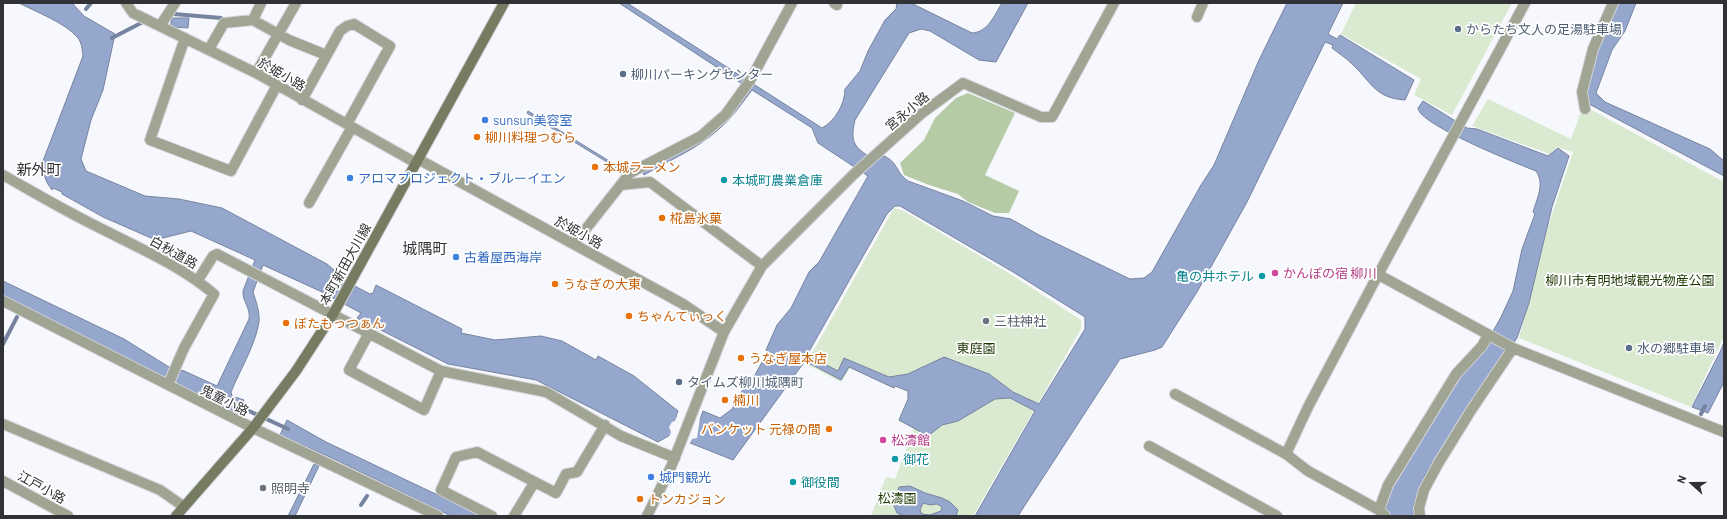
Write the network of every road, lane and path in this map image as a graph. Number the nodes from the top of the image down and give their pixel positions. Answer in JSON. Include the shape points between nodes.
{"nodes":[{"id":1,"x":126,"y":3,"type":"edge"},
{"id":2,"x":175,"y":3,"type":"edge"},
{"id":3,"x":261,"y":3,"type":"edge"},
{"id":4,"x":504,"y":3,"type":"edge"},
{"id":5,"x":792,"y":3,"type":"edge"},
{"id":6,"x":1114,"y":3,"type":"edge"},
{"id":7,"x":1203,"y":3,"type":"edge"},
{"id":8,"x":1525,"y":3,"type":"edge"},
{"id":9,"x":1613,"y":3,"type":"edge"},
{"id":10,"x":293,"y":4,"type":"edge"},
{"id":11,"x":1196,"y":17,"type":"dead end"},
{"id":12,"x":253,"y":20,"type":"junction"},
{"id":13,"x":160,"y":26,"type":"junction"},
{"id":14,"x":279,"y":34,"type":"junction"},
{"id":15,"x":185,"y":38,"type":"junction"},
{"id":16,"x":209,"y":49,"type":"junction"},
{"id":17,"x":326,"y":55,"type":"junction"},
{"id":18,"x":256,"y":73,"type":"junction"},
{"id":19,"x":277,"y":85,"type":"junction"},
{"id":20,"x":302,"y":100,"type":"junction"},
{"id":21,"x":1585,"y":109,"type":"dead end"},
{"id":22,"x":350,"y":126,"type":"junction"},
{"id":23,"x":417,"y":161,"type":"junction"},
{"id":24,"x":3,"y":175,"type":"edge"},
{"id":25,"x":621,"y":185,"type":"junction"},
{"id":26,"x":308,"y":203,"type":"dead end"},
{"id":27,"x":574,"y":244,"type":"junction"},
{"id":28,"x":762,"y":266,"type":"junction"},
{"id":29,"x":1379,"y":276,"type":"junction"},
{"id":30,"x":198,"y":280,"type":"junction"},
{"id":31,"x":3,"y":301,"type":"edge"},
{"id":32,"x":333,"y":314,"type":"junction"},
{"id":33,"x":724,"y":332,"type":"junction"},
{"id":34,"x":369,"y":333,"type":"junction"},
{"id":35,"x":1488,"y":335,"type":"junction"},
{"id":36,"x":1513,"y":348,"type":"junction"},
{"id":37,"x":441,"y":371,"type":"junction"},
{"id":38,"x":171,"y":377,"type":"junction"},
{"id":39,"x":1175,"y":394,"type":"dead end"},
{"id":40,"x":3,"y":424,"type":"edge"},
{"id":41,"x":605,"y":425,"type":"junction"},
{"id":42,"x":253,"y":428,"type":"junction"},
{"id":43,"x":1724,"y":432,"type":"edge"},
{"id":44,"x":1149,"y":446,"type":"dead end"},
{"id":45,"x":1286,"y":454,"type":"junction"},
{"id":46,"x":675,"y":458,"type":"junction"},
{"id":47,"x":3,"y":481,"type":"edge"},
{"id":48,"x":534,"y":483,"type":"junction"},
{"id":49,"x":183,"y":506,"type":"junction"},
{"id":50,"x":1382,"y":513,"type":"edge"},
{"id":51,"x":68,"y":516,"type":"edge"},
{"id":52,"x":176,"y":516,"type":"edge"},
{"id":53,"x":438,"y":516,"type":"edge"},
{"id":54,"x":492,"y":516,"type":"edge"},
{"id":55,"x":514,"y":516,"type":"edge"},
{"id":56,"x":648,"y":516,"type":"edge"},
{"id":57,"x":1277,"y":516,"type":"edge"},
{"id":58,"x":1420,"y":516,"type":"edge"}],
"edges":[{"from":1,"to":13,"type":"street","name":"於姫小路","via":[[132,13]]},
{"from":2,"to":13,"type":"street"},
{"from":3,"to":12,"type":"street"},
{"from":4,"to":23,"type":"main road","name":"本町新田大川線"},
{"from":5,"to":25,"type":"street","via":[[751,79],[726,114],[701,136],[630,173]]},
{"from":6,"to":28,"type":"street","name":"宮永小路","via":[[1052,117],[1041,117],[963,83],[921,114],[853,175]]},
{"from":7,"to":11,"type":"street"},
{"from":8,"to":29,"type":"street","via":[[1460,120]]},
{"from":9,"to":21,"type":"street","via":[[1593,49],[1582,92]]},
{"from":10,"to":14,"type":"street"},
{"from":12,"to":14,"type":"street"},
{"from":12,"to":16,"type":"street","via":[[224,23]]},
{"from":13,"to":15,"type":"street","name":"於姫小路"},
{"from":14,"to":17,"type":"street"},
{"from":14,"to":18,"type":"street"},
{"from":15,"to":16,"type":"street","name":"於姫小路"},
{"from":15,"to":19,"type":"street","via":[[150,140],[231,171]]},
{"from":16,"to":18,"type":"street","name":"於姫小路"},
{"from":17,"to":20,"type":"street"},
{"from":17,"to":22,"type":"street","via":[[340,32],[354,24],[390,46]]},
{"from":18,"to":19,"type":"street","name":"於姫小路"},
{"from":19,"to":20,"type":"street","name":"於姫小路"},
{"from":20,"to":22,"type":"street","name":"於姫小路"},
{"from":22,"to":23,"type":"street","name":"於姫小路"},
{"from":22,"to":26,"type":"street"},
{"from":23,"to":27,"type":"street","name":"於姫小路"},
{"from":23,"to":32,"type":"main road","name":"本町新田大川線"},
{"from":24,"to":30,"type":"street","name":"白秋道路"},
{"from":25,"to":27,"type":"street"},
{"from":25,"to":28,"type":"street","via":[[650,182]]},
{"from":27,"to":33,"type":"street","name":"於姫小路","via":[[683,304]]},
{"from":28,"to":33,"type":"street","name":"宮永小路"},
{"from":29,"to":35,"type":"street"},
{"from":29,"to":45,"type":"street"},
{"from":30,"to":32,"type":"street","via":[[213,256],[217,254]]},
{"from":30,"to":38,"type":"street","name":"白秋道路","via":[[214,294]]},
{"from":31,"to":38,"type":"street","name":"鬼童小路"},
{"from":32,"to":34,"type":"street"},
{"from":32,"to":42,"type":"main road","name":"本町新田大川線","via":[[296,371]]},
{"from":33,"to":46,"type":"street","name":"宮永小路"},
{"from":34,"to":37,"type":"street"},
{"from":34,"to":37,"type":"street","via":[[349,370],[424,410]]},
{"from":35,"to":36,"type":"street"},
{"from":35,"to":50,"type":"street","via":[[1482,346],[1452,380],[1388,485]]},
{"from":36,"to":43,"type":"street"},
{"from":36,"to":58,"type":"street","via":[[1438,464],[1424,490],[1419,508]]},
{"from":37,"to":41,"type":"street","via":[[546,392]]},
{"from":38,"to":42,"type":"street","name":"鬼童小路"},
{"from":39,"to":45,"type":"street"},
{"from":40,"to":49,"type":"street","via":[[160,490]]},
{"from":41,"to":46,"type":"street","via":[[621,436]]},
{"from":41,"to":48,"type":"street","via":[[577,472],[566,474],[556,493]]},
{"from":42,"to":49,"type":"main road","name":"本町新田大川線"},
{"from":42,"to":53,"type":"street","name":"鬼童小路"},
{"from":44,"to":57,"type":"street"},
{"from":45,"to":50,"type":"street","via":[[1308,471]]},
{"from":46,"to":56,"type":"street","name":"宮永小路"},
{"from":47,"to":51,"type":"street","name":"江戸小路"},
{"from":48,"to":54,"type":"street","via":[[477,452],[456,457],[441,490]]},
{"from":48,"to":55,"type":"street"},
{"from":49,"to":52,"type":"main road","name":"本町新田大川線"}]}
